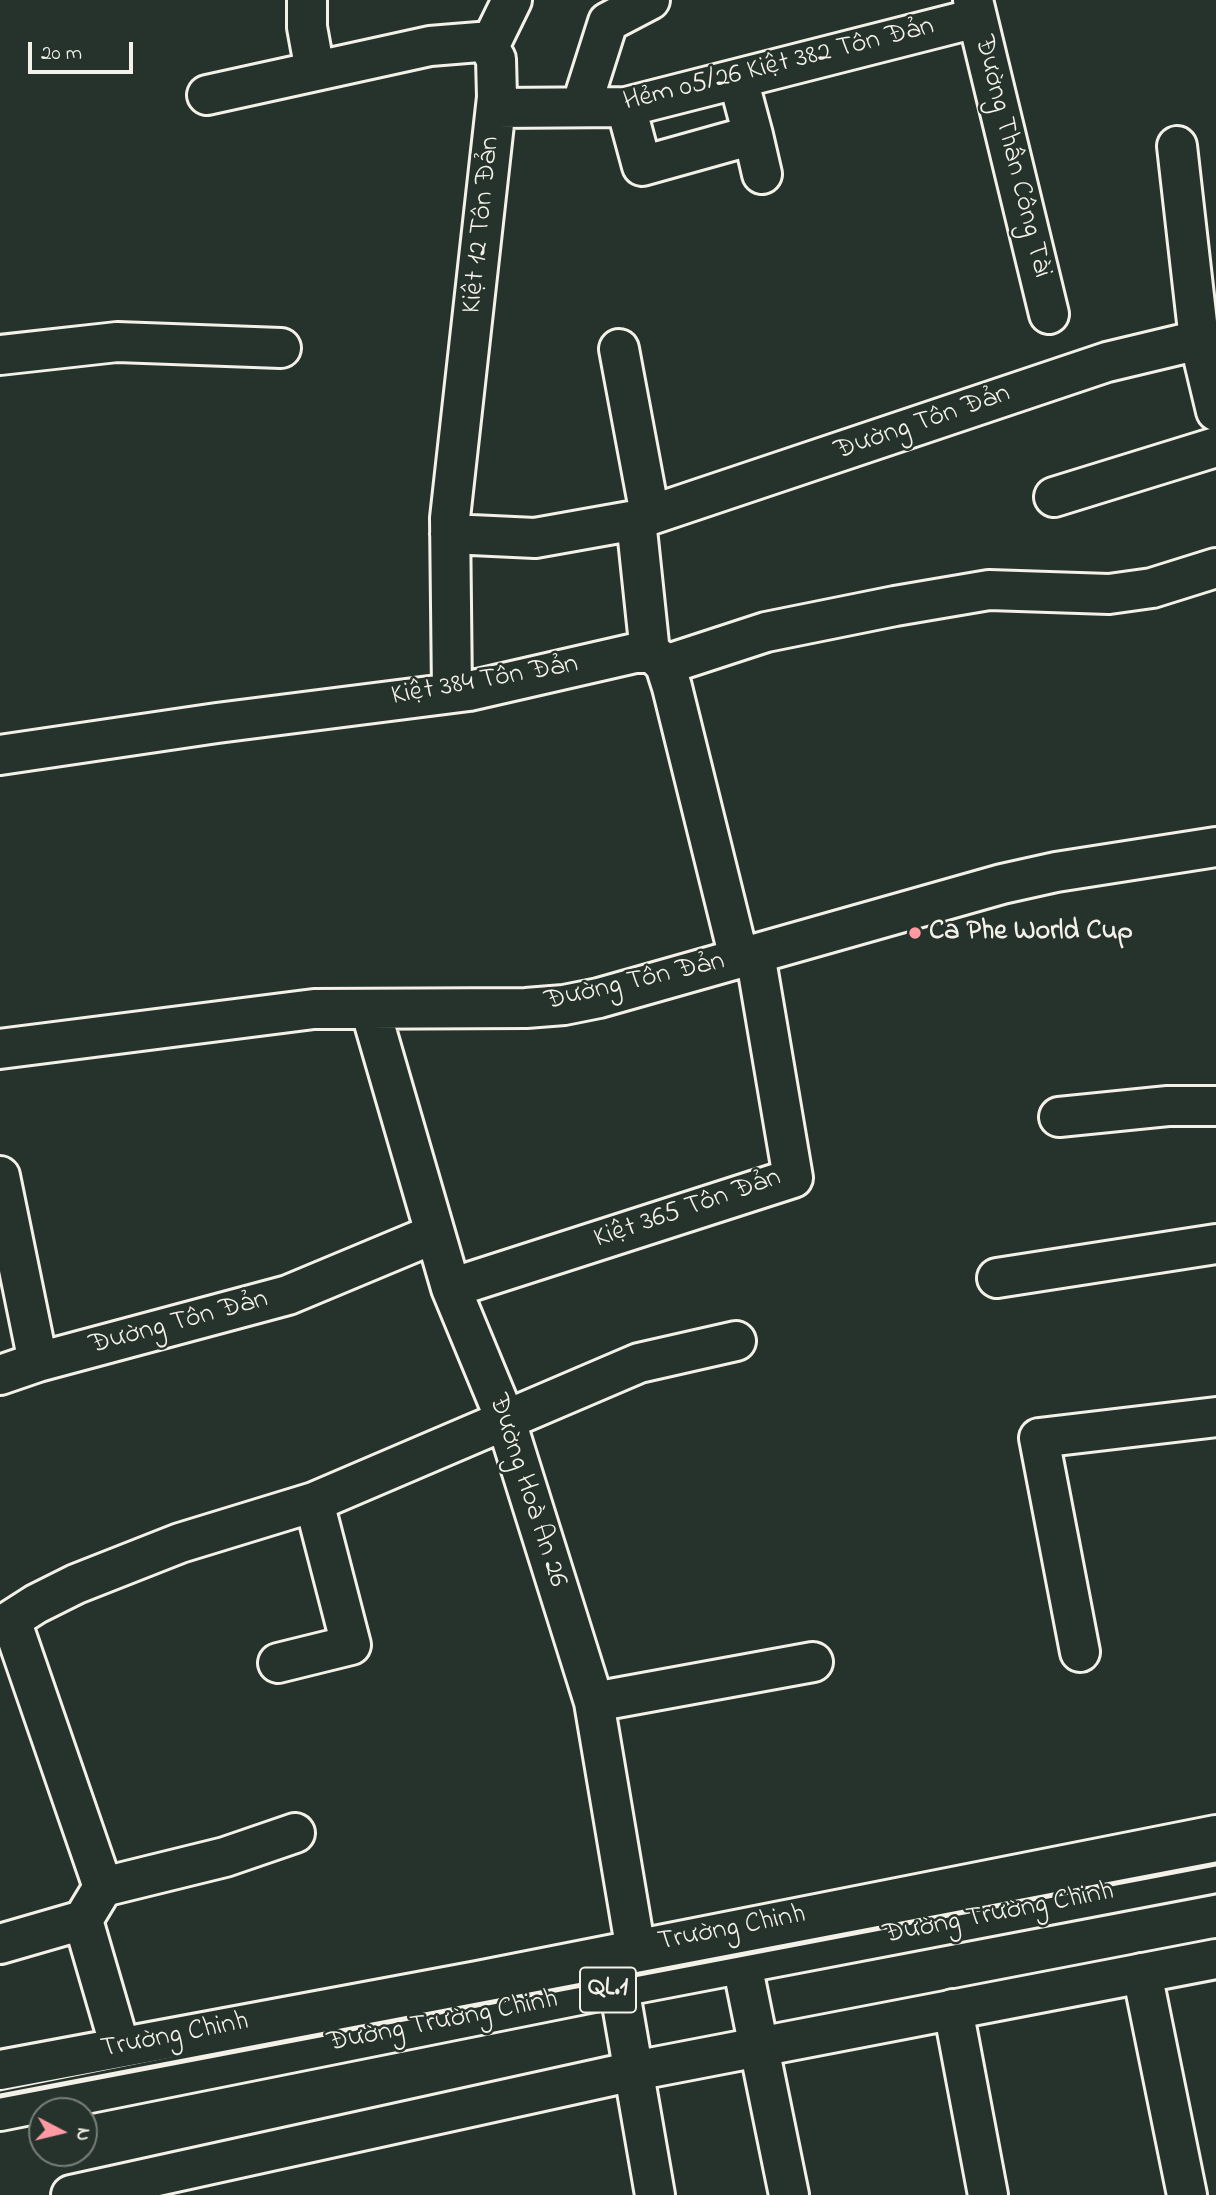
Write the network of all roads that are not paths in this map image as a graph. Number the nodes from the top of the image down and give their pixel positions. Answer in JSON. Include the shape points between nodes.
{"nodes":[{"id":1,"x":307,"y":0,"type":"edge"},
{"id":2,"x":512,"y":0,"type":"edge"},
{"id":3,"x":650,"y":0,"type":"edge"},
{"id":4,"x":974,"y":9,"type":"edge"},
{"id":5,"x":489,"y":47,"type":"junction"},
{"id":6,"x":315,"y":71,"type":"junction"},
{"id":7,"x":738,"y":79,"type":"junction"},
{"id":8,"x":206,"y":95,"type":"dead end"},
{"id":9,"x":581,"y":107,"type":"junction"},
{"id":10,"x":626,"y":107,"type":"junction"},
{"id":11,"x":496,"y":108,"type":"junction"},
{"id":12,"x":753,"y":135,"type":"junction"},
{"id":13,"x":1177,"y":146,"type":"dead end"},
{"id":14,"x":762,"y":174,"type":"dead end"},
{"id":15,"x":1049,"y":314,"type":"dead end"},
{"id":16,"x":1199,"y":340,"type":"junction"},
{"id":17,"x":281,"y":348,"type":"dead end"},
{"id":18,"x":619,"y":349,"type":"dead end"},
{"id":19,"x":0,"y":355,"type":"edge"},
{"id":20,"x":1216,"y":411,"type":"edge"},
{"id":21,"x":1216,"y":447,"type":"edge"},
{"id":22,"x":1054,"y":497,"type":"dead end"},
{"id":23,"x":643,"y":517,"type":"junction"},
{"id":24,"x":450,"y":534,"type":"junction"},
{"id":25,"x":1216,"y":568,"type":"edge"},
{"id":26,"x":657,"y":659,"type":"junction"},
{"id":27,"x":452,"y":692,"type":"junction"},
{"id":28,"x":0,"y":755,"type":"edge"},
{"id":29,"x":1216,"y":847,"type":"edge"},
{"id":30,"x":747,"y":956,"type":"junction"},
{"id":31,"x":370,"y":1009,"type":"junction"},
{"id":32,"x":0,"y":1049,"type":"edge"},
{"id":33,"x":1216,"y":1106,"type":"edge"},
{"id":34,"x":1059,"y":1117,"type":"dead end"},
{"id":35,"x":0,"y":1176,"type":"edge"},
{"id":36,"x":434,"y":1234,"type":"junction"},
{"id":37,"x":1216,"y":1244,"type":"edge"},
{"id":38,"x":997,"y":1278,"type":"dead end"},
{"id":39,"x":451,"y":1287,"type":"junction"},
{"id":40,"x":736,"y":1341,"type":"dead end"},
{"id":41,"x":38,"y":1362,"type":"junction"},
{"id":42,"x":0,"y":1375,"type":"edge"},
{"id":43,"x":1216,"y":1417,"type":"edge"},
{"id":44,"x":506,"y":1421,"type":"junction"},
{"id":45,"x":314,"y":1502,"type":"junction"},
{"id":46,"x":6,"y":1623,"type":"edge"},
{"id":47,"x":1080,"y":1652,"type":"dead end"},
{"id":48,"x":813,"y":1661,"type":"dead end"},
{"id":49,"x":278,"y":1663,"type":"dead end"},
{"id":50,"x":594,"y":1702,"type":"junction"},
{"id":51,"x":295,"y":1833,"type":"dead end"},
{"id":52,"x":1216,"y":1835,"type":"edge"},
{"id":53,"x":1216,"y":1873,"type":"edge"},
{"id":54,"x":103,"y":1887,"type":"junction"},
{"id":55,"x":83,"y":1920,"type":"junction"},
{"id":56,"x":0,"y":1944,"type":"edge"},
{"id":57,"x":1216,"y":1959,"type":"edge"},
{"id":58,"x":742,"y":1964,"type":"junction"},
{"id":59,"x":632,"y":1973,"type":"junction"},
{"id":60,"x":1142,"y":1973,"type":"junction"},
{"id":61,"x":953,"y":2009,"type":"junction"},
{"id":62,"x":759,"y":2045,"type":"junction"},
{"id":63,"x":120,"y":2047,"type":"junction"},
{"id":64,"x":0,"y":2070,"type":"edge"},
{"id":65,"x":634,"y":2071,"type":"junction"},
{"id":66,"x":0,"y":2111,"type":"edge"},
{"id":67,"x":71,"y":2195,"type":"edge"},
{"id":68,"x":655,"y":2195,"type":"edge"},
{"id":69,"x":789,"y":2195,"type":"edge"},
{"id":70,"x":988,"y":2195,"type":"edge"},
{"id":71,"x":1187,"y":2195,"type":"edge"}],
"edges":[{"from":1,"to":6,"type":"main road"},
{"from":2,"to":5,"type":"main road"},
{"from":3,"to":9,"type":"main road","via":[[608,22]]},
{"from":4,"to":7,"type":"main road","name":"Hẻm 05/26 Kiệt 382 Tôn Đản"},
{"from":4,"to":15,"type":"main road","name":"Đường Thân Công Tài"},
{"from":5,"to":6,"type":"main road","via":[[478,42],[430,46]]},
{"from":5,"to":11,"type":"main road","name":"Kiệt 12 Tôn Đản","via":[[496,59]]},
{"from":6,"to":8,"type":"main road"},
{"from":7,"to":10,"type":"main road","name":"Hẻm 05/26 Kiệt 382 Tôn Đản"},
{"from":7,"to":12,"type":"main road"},
{"from":9,"to":10,"type":"main road","name":"Hẻm 05/26 Kiệt 382 Tôn Đản"},
{"from":9,"to":11,"type":"main road","name":"Hẻm 05/26 Kiệt 382 Tôn Đản"},
{"from":10,"to":12,"type":"main road","via":[[642,166]]},
{"from":11,"to":24,"type":"main road","name":"Kiệt 12 Tôn Đản"},
{"from":12,"to":14,"type":"main road"},
{"from":13,"to":16,"type":"main road"},
{"from":16,"to":20,"type":"main road"},
{"from":16,"to":23,"type":"main road","name":"Đường Tôn Đản","via":[[1107,362]]},
{"from":17,"to":19,"type":"main road","via":[[117,342]]},
{"from":18,"to":23,"type":"main road"},
{"from":21,"to":22,"type":"main road"},
{"from":23,"to":24,"type":"main road","name":"Đường Tôn Đản","via":[[535,538]]},
{"from":23,"to":26,"type":"main road"},
{"from":24,"to":27,"type":"main road","name":"Kiệt 12 Tôn Đản"},
{"from":25,"to":26,"type":"main road","via":[[1152,588],[1109,594],[989,590],[766,632]]},
{"from":26,"to":27,"type":"main road","name":"Kiệt 384 Tôn Đản","via":[[626,655]]},
{"from":26,"to":30,"type":"main road"},
{"from":27,"to":28,"type":"main road","name":"Kiệt 384 Tôn Đản"},
{"from":29,"to":30,"type":"main road","name":"Đường Tôn Đản","via":[[1002,884]]},
{"from":30,"to":31,"type":"main road","name":"Đường Tôn Đản","via":[[565,1005]]},
{"from":30,"to":39,"type":"main road","name":"Kiệt 365 Tôn Đản","via":[[793,1178]]},
{"from":31,"to":32,"type":"main road","name":"Đường Tôn Đản","via":[[262,1014]]},
{"from":31,"to":36,"type":"main road","name":"Đường Hoà An 26"},
{"from":33,"to":34,"type":"main road"},
{"from":35,"to":41,"type":"main road"},
{"from":36,"to":39,"type":"main road","name":"Đường Hoà An 26"},
{"from":36,"to":41,"type":"main road","name":"Đường Tôn Đản","via":[[288,1295]]},
{"from":37,"to":38,"type":"main road"},
{"from":39,"to":44,"type":"main road","name":"Đường Hoà An 26"},
{"from":40,"to":44,"type":"main road","via":[[639,1363]]},
{"from":41,"to":42,"type":"main road"},
{"from":43,"to":47,"type":"main road","via":[[1039,1438]]},
{"from":44,"to":45,"type":"main road"},
{"from":44,"to":50,"type":"main road","name":"Đường Hoà An 26"},
{"from":45,"to":46,"type":"main road","via":[[167,1548],[76,1584]]},
{"from":45,"to":49,"type":"main road","via":[[351,1645]]},
{"from":46,"to":54,"type":"main road"},
{"from":48,"to":50,"type":"main road"},
{"from":50,"to":59,"type":"main road","name":"Đường Hoà An 26"},
{"from":51,"to":54,"type":"main road","via":[[225,1857]]},
{"from":52,"to":59,"type":"main road","name":"Trường Chinh"},
{"from":53,"to":58,"type":"main road","name":"Đường Trường Chinh","number":"QL.1"},
{"from":54,"to":55,"type":"main road"},
{"from":55,"to":56,"type":"main road"},
{"from":55,"to":63,"type":"main road"},
{"from":57,"to":60,"type":"main road"},
{"from":58,"to":59,"type":"main road","name":"Đường Trường Chinh","number":"QL.1"},
{"from":58,"to":62,"type":"main road"},
{"from":59,"to":63,"type":"main road","name":"Trường Chinh","via":[[478,1982]]},
{"from":59,"to":65,"type":"main road","name":"Đường Hoà An 26"},
{"from":59,"to":66,"type":"main road","name":"Đường Trường Chinh","number":"QL.1"},
{"from":60,"to":61,"type":"main road"},
{"from":60,"to":71,"type":"main road"},
{"from":61,"to":62,"type":"main road"},
{"from":61,"to":70,"type":"main road"},
{"from":62,"to":65,"type":"main road"},
{"from":62,"to":69,"type":"main road"},
{"from":63,"to":64,"type":"main road","name":"Trường Chinh"},
{"from":65,"to":67,"type":"main road"},
{"from":65,"to":68,"type":"main road","name":"Đường Hoà An 26"}]}
